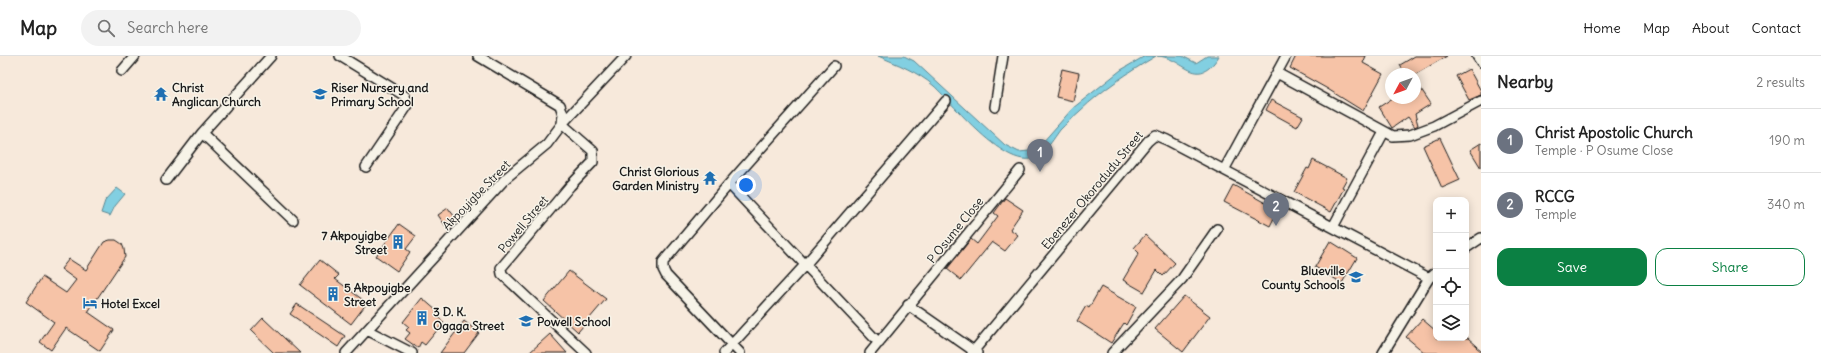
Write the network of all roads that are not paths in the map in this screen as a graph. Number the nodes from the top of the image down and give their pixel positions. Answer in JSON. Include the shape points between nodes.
{"nodes":[{"id":1,"x":135,"y":56,"type":"edge"},
{"id":2,"x":271,"y":56,"type":"edge"},
{"id":3,"x":340,"y":56,"type":"edge"},
{"id":4,"x":478,"y":56,"type":"edge"},
{"id":5,"x":626,"y":56,"type":"edge"},
{"id":6,"x":1003,"y":56,"type":"edge"},
{"id":7,"x":1286,"y":56,"type":"edge"},
{"id":8,"x":1477,"y":56,"type":"edge"},
{"id":9,"x":1481,"y":62,"type":"edge"},
{"id":10,"x":834,"y":66,"type":"dead end"},
{"id":11,"x":122,"y":71,"type":"dead end"},
{"id":12,"x":1277,"y":72,"type":"junction"},
{"id":13,"x":946,"y":101,"type":"dead end"},
{"id":14,"x":1481,"y":101,"type":"edge"},
{"id":15,"x":995,"y":107,"type":"dead end"},
{"id":16,"x":562,"y":124,"type":"junction"},
{"id":17,"x":1384,"y":132,"type":"junction"},
{"id":18,"x":202,"y":133,"type":"junction"},
{"id":19,"x":366,"y":167,"type":"dead end"},
{"id":20,"x":1020,"y":170,"type":"dead end"},
{"id":21,"x":1224,"y":170,"type":"junction"},
{"id":22,"x":166,"y":180,"type":"dead end"},
{"id":23,"x":729,"y":184,"type":"junction"},
{"id":24,"x":293,"y":220,"type":"dead end"},
{"id":25,"x":1333,"y":227,"type":"junction"},
{"id":26,"x":1216,"y":230,"type":"dead end"},
{"id":27,"x":1481,"y":238,"type":"edge"},
{"id":28,"x":1469,"y":246,"type":"edge"},
{"id":29,"x":805,"y":266,"type":"junction"},
{"id":30,"x":1433,"y":275,"type":"edge"},
{"id":31,"x":908,"y":305,"type":"junction"},
{"id":32,"x":367,"y":330,"type":"junction"},
{"id":33,"x":879,"y":343,"type":"junction"},
{"id":34,"x":732,"y":344,"type":"junction"},
{"id":35,"x":974,"y":352,"type":"edge"},
{"id":36,"x":346,"y":353,"type":"edge"},
{"id":37,"x":412,"y":353,"type":"edge"},
{"id":38,"x":586,"y":353,"type":"edge"},
{"id":39,"x":724,"y":353,"type":"edge"},
{"id":40,"x":740,"y":353,"type":"edge"},
{"id":41,"x":870,"y":353,"type":"edge"},
{"id":42,"x":1112,"y":353,"type":"edge"},
{"id":43,"x":1383,"y":353,"type":"edge"}],
"edges":[{"from":1,"to":11,"type":"street"},
{"from":2,"to":18,"type":"street"},
{"from":3,"to":19,"type":"street","via":[[405,96],[408,104]]},
{"from":4,"to":16,"type":"street","via":[[560,105],[563,114]]},
{"from":5,"to":16,"type":"street","name":"Akpoyigbe Street"},
{"from":6,"to":15,"type":"street"},
{"from":7,"to":12,"type":"street"},
{"from":8,"to":9,"type":"street"},
{"from":10,"to":23,"type":"street"},
{"from":12,"to":17,"type":"street"},
{"from":12,"to":21,"type":"street"},
{"from":13,"to":29,"type":"street"},
{"from":14,"to":17,"type":"street","via":[[1434,126],[1410,135],[1393,136]]},
{"from":16,"to":32,"type":"street","name":"Akpoyigbe Street","via":[[547,144],[506,178]]},
{"from":16,"to":38,"type":"street","name":"Powell Street","via":[[593,151],[593,162],[502,268],[502,274]]},
{"from":17,"to":25,"type":"street"},
{"from":18,"to":22,"type":"street"},
{"from":18,"to":24,"type":"street"},
{"from":20,"to":31,"type":"street","name":"P Osume Close"},
{"from":21,"to":25,"type":"street","name":"Ebenezer Okorodudu Street"},
{"from":21,"to":35,"type":"street","name":"Ebenezer Okorodudu Street","via":[[1167,140],[1155,136],[1148,141]]},
{"from":23,"to":29,"type":"street"},
{"from":23,"to":34,"type":"street","via":[[664,262],[663,269]]},
{"from":25,"to":30,"type":"street","name":"Ebenezer Okorodudu Street"},
{"from":26,"to":42,"type":"street","via":[[1182,279]]},
{"from":27,"to":28,"type":"street"},
{"from":29,"to":33,"type":"street"},
{"from":29,"to":34,"type":"street"},
{"from":30,"to":43,"type":"street"},
{"from":31,"to":33,"type":"street","name":"P Osume Close"},
{"from":31,"to":35,"type":"street"},
{"from":32,"to":36,"type":"street","name":"Akpoyigbe Street"},
{"from":32,"to":37,"type":"street"},
{"from":33,"to":41,"type":"street","name":"P Osume Close"},
{"from":34,"to":39,"type":"street"},
{"from":34,"to":40,"type":"street"}]}
